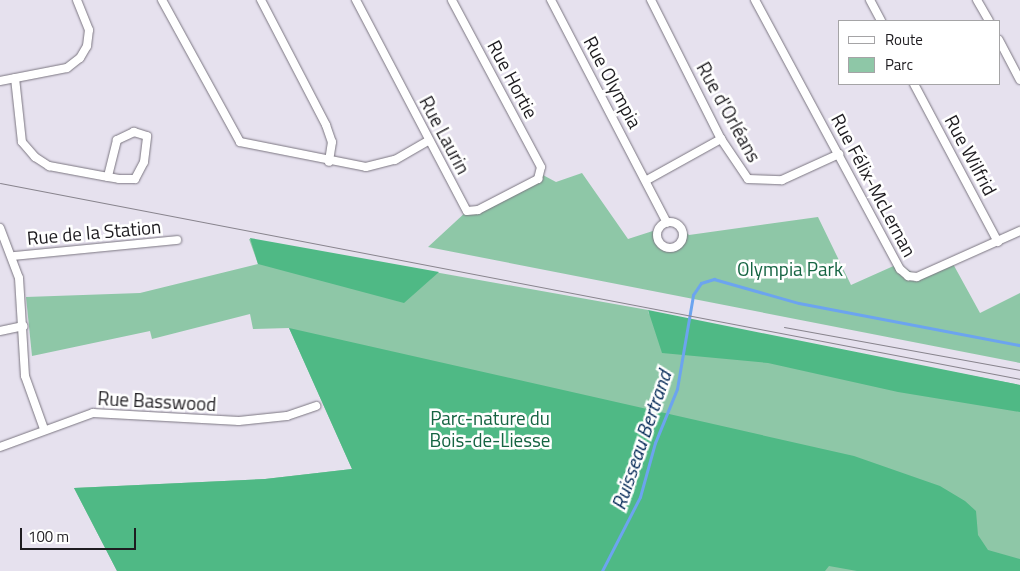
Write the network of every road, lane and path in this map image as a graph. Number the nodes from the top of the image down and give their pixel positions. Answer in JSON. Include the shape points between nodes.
{"nodes":[{"id":1,"x":78,"y":0,"type":"edge"},
{"id":2,"x":162,"y":0,"type":"edge"},
{"id":3,"x":260,"y":0,"type":"edge"},
{"id":4,"x":356,"y":0,"type":"edge"},
{"id":5,"x":452,"y":0,"type":"edge"},
{"id":6,"x":551,"y":0,"type":"edge"},
{"id":7,"x":651,"y":0,"type":"edge"},
{"id":8,"x":755,"y":0,"type":"edge"},
{"id":9,"x":870,"y":0,"type":"edge"},
{"id":10,"x":977,"y":0,"type":"edge"},
{"id":11,"x":880,"y":20,"type":"edge"},
{"id":12,"x":987,"y":20,"type":"edge"},
{"id":13,"x":1000,"y":42,"type":"edge"},
{"id":14,"x":15,"y":78,"type":"junction"},
{"id":15,"x":0,"y":80,"type":"edge"},
{"id":16,"x":1020,"y":80,"type":"edge"},
{"id":17,"x":915,"y":85,"type":"edge"},
{"id":18,"x":721,"y":138,"type":"junction"},
{"id":19,"x":429,"y":140,"type":"junction"},
{"id":20,"x":839,"y":154,"type":"junction"},
{"id":21,"x":329,"y":162,"type":"junction"},
{"id":22,"x":541,"y":174,"type":"joint"},
{"id":23,"x":108,"y":177,"type":"junction"},
{"id":24,"x":647,"y":180,"type":"junction"},
{"id":25,"x":667,"y":223,"type":"dead end"},
{"id":26,"x":0,"y":228,"type":"edge"},
{"id":27,"x":1020,"y":231,"type":"edge"},
{"id":28,"x":177,"y":240,"type":"dead end"},
{"id":29,"x":998,"y":242,"type":"junction"},
{"id":30,"x":14,"y":256,"type":"junction"},
{"id":31,"x":23,"y":326,"type":"junction"},
{"id":32,"x":0,"y":332,"type":"edge"},
{"id":33,"x":316,"y":406,"type":"dead end"},
{"id":34,"x":44,"y":429,"type":"junction"},
{"id":35,"x":0,"y":447,"type":"edge"}],
"edges":[{"from":1,"to":14,"type":"street","via":[[89,30],[80,58],[67,68]]},
{"from":2,"to":21,"type":"street","via":[[240,142]]},
{"from":3,"to":21,"type":"street","via":[[326,125],[332,142]]},
{"from":4,"to":19,"type":"street","name":"Rue Laurin"},
{"from":5,"to":22,"type":"street","name":"Rue Hortie","via":[[541,167]]},
{"from":6,"to":24,"type":"street","name":"Rue Olympia"},
{"from":7,"to":18,"type":"street","name":"Rue d'Orléans"},
{"from":8,"to":20,"type":"street","name":"Rue Félix-McLernan"},
{"from":9,"to":11,"type":"street"},
{"from":10,"to":12,"type":"street"},
{"from":13,"to":16,"type":"street"},
{"from":14,"to":15,"type":"street"},
{"from":14,"to":23,"type":"street","via":[[22,142],[35,158],[50,166]]},
{"from":17,"to":29,"type":"street","name":"Rue Wilfrid"},
{"from":18,"to":20,"type":"street","name":"Rue d'Orléans","via":[[748,179],[759,182],[782,180]]},
{"from":18,"to":24,"type":"street"},
{"from":19,"to":21,"type":"street","via":[[382,165]]},
{"from":19,"to":22,"type":"street","name":"Rue Laurin","via":[[467,211],[478,210],[526,186]]},
{"from":20,"to":29,"type":"street","name":"Rue Félix-McLernan","via":[[900,269],[908,276],[917,277]]},
{"from":23,"to":23,"type":"street","via":[[128,179],[139,174],[148,140],[144,133],[134,132],[118,140]]},
{"from":24,"to":25,"type":"street","name":"Rue Olympia"},
{"from":26,"to":30,"type":"street"},
{"from":27,"to":29,"type":"street","name":"Rue Félix-McLernan"},
{"from":28,"to":30,"type":"street","name":"Rue de la Station"},
{"from":30,"to":31,"type":"street"},
{"from":31,"to":32,"type":"street"},
{"from":31,"to":34,"type":"street","via":[[25,376]]},
{"from":33,"to":34,"type":"street","name":"Rue Basswood","via":[[287,416],[239,421],[93,413]]},
{"from":34,"to":35,"type":"street","name":"Rue Basswood"}]}
